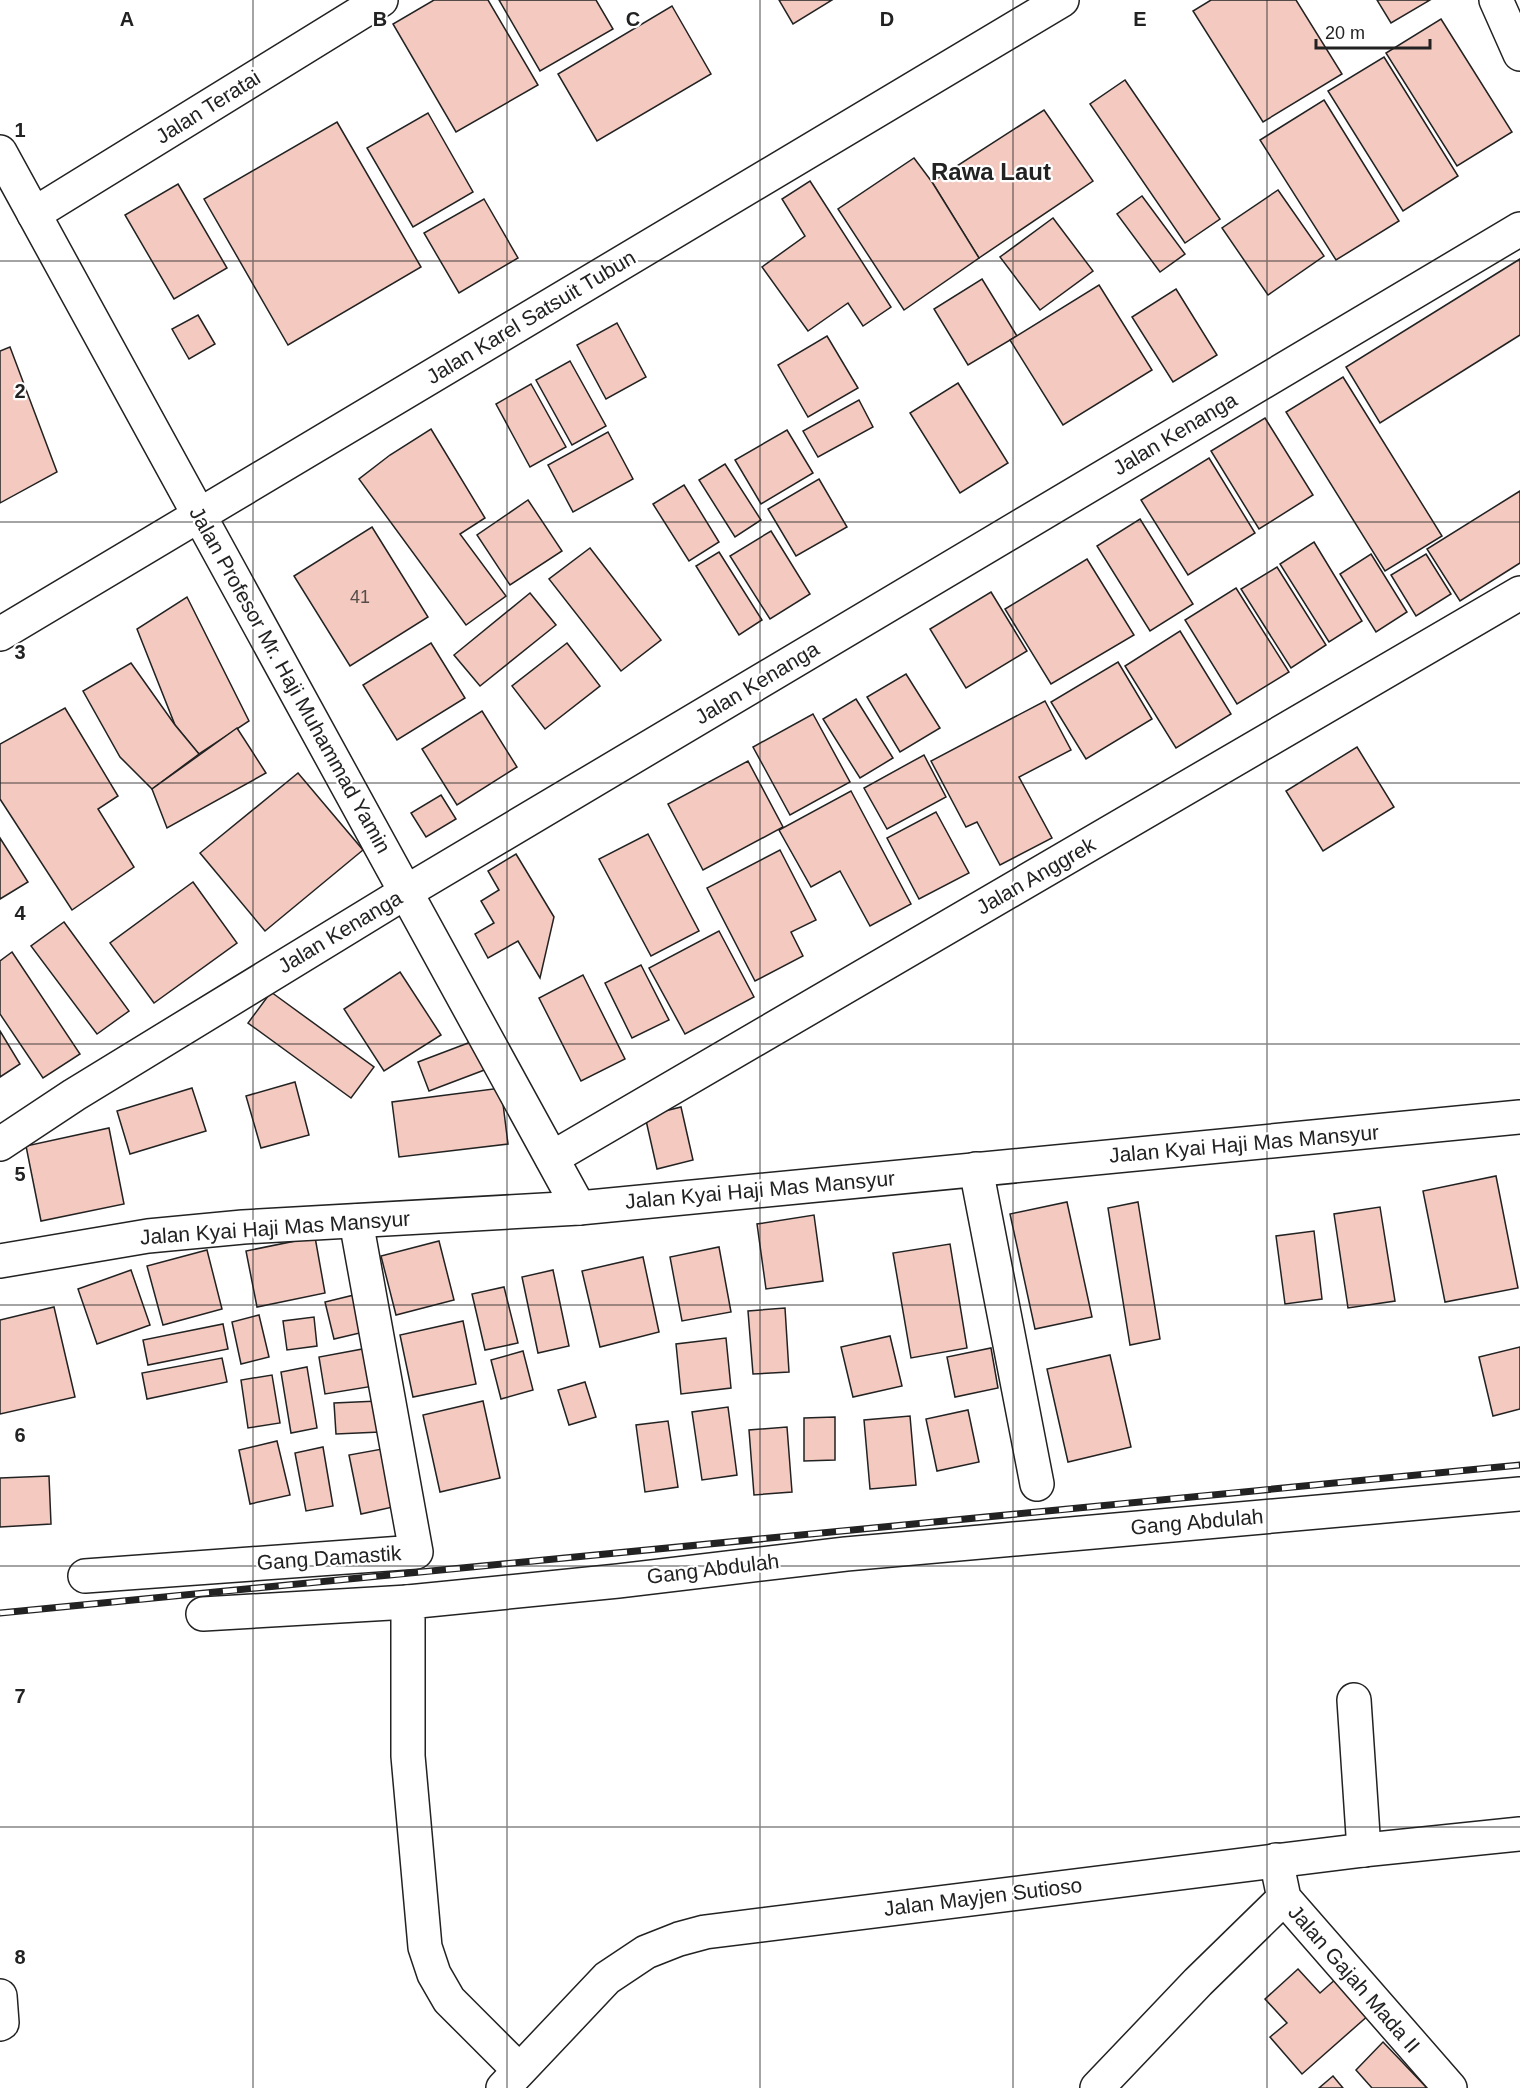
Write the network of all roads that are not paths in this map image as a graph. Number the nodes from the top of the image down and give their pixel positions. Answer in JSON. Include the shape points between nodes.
{"nodes":[{"id":1,"x":381,"y":0,"type":"edge"},
{"id":2,"x":1062,"y":0,"type":"edge"},
{"id":3,"x":1496,"y":0,"type":"edge"},
{"id":4,"x":1520,"y":54,"type":"edge"},
{"id":5,"x":0,"y":152,"type":"edge"},
{"id":6,"x":34,"y":214,"type":"junction"},
{"id":7,"x":1520,"y":229,"type":"edge"},
{"id":8,"x":199,"y":515,"type":"junction"},
{"id":9,"x":1520,"y":593,"type":"edge"},
{"id":10,"x":0,"y":634,"type":"edge"},
{"id":11,"x":406,"y":892,"type":"junction"},
{"id":12,"x":1520,"y":1117,"type":"edge"},
{"id":13,"x":0,"y":1144,"type":"edge"},
{"id":14,"x":552,"y":1158,"type":"junction"},
{"id":15,"x":976,"y":1169,"type":"junction"},
{"id":16,"x":579,"y":1208,"type":"junction"},
{"id":17,"x":356,"y":1221,"type":"junction"},
{"id":18,"x":0,"y":1261,"type":"edge"},
{"id":19,"x":1037,"y":1484,"type":"dead end"},
{"id":20,"x":1520,"y":1494,"type":"edge"},
{"id":21,"x":85,"y":1576,"type":"dead end"},
{"id":22,"x":408,"y":1602,"type":"junction"},
{"id":23,"x":203,"y":1614,"type":"dead end"},
{"id":24,"x":1354,"y":1700,"type":"dead end"},
{"id":25,"x":1520,"y":1834,"type":"edge"},
{"id":26,"x":1364,"y":1850,"type":"junction"},
{"id":27,"x":1276,"y":1860,"type":"junction"},
{"id":28,"x":1284,"y":1898,"type":"junction"},
{"id":29,"x":0,"y":1996,"type":"edge"},
{"id":30,"x":0,"y":2024,"type":"edge"},
{"id":31,"x":511,"y":2079,"type":"edge"},
{"id":32,"x":1097,"y":2088,"type":"edge"},
{"id":33,"x":1450,"y":2088,"type":"edge"}],
"edges":[{"from":1,"to":6,"type":"street","name":"Jalan Teratai"},
{"from":2,"to":8,"type":"street","name":"Jalan Karel Satsuit Tubun"},
{"from":3,"to":4,"type":"street"},
{"from":5,"to":6,"type":"street","name":"Jalan Profesor Mr. Haji Muhammad Yamin"},
{"from":6,"to":8,"type":"street","name":"Jalan Profesor Mr. Haji Muhammad Yamin"},
{"from":7,"to":11,"type":"street","name":"Jalan Kenanga"},
{"from":8,"to":10,"type":"street","name":"Jalan Karel Satsuit Tubun"},
{"from":8,"to":11,"type":"street","name":"Jalan Profesor Mr. Haji Muhammad Yamin"},
{"from":9,"to":14,"type":"street","name":"Jalan Anggrek"},
{"from":11,"to":13,"type":"street","name":"Jalan Kenanga"},
{"from":11,"to":14,"type":"street","name":"Jalan Profesor Mr. Haji Muhammad Yamin"},
{"from":12,"to":15,"type":"street","name":"Jalan Kyai Haji Mas Mansyur"},
{"from":14,"to":16,"type":"street","name":"Jalan Profesor Mr. Haji Muhammad Yamin"},
{"from":15,"to":16,"type":"street","name":"Jalan Kyai Haji Mas Mansyur"},
{"from":15,"to":19,"type":"street"},
{"from":16,"to":17,"type":"street","name":"Jalan Kyai Haji Mas Mansyur"},
{"from":17,"to":18,"type":"street","name":"Jalan Kyai Haji Mas Mansyur","via":[[148,1236]]},
{"from":17,"to":21,"type":"street","name":"Gang Damastik","via":[[416,1552]]},
{"from":20,"to":22,"type":"street","name":"Gang Abdulah","via":[[846,1554]]},
{"from":22,"to":23,"type":"street","name":"Gang Abdulah"},
{"from":22,"to":31,"type":"street","via":[[408,1756],[425,1947],[449,2000]]},
{"from":24,"to":26,"type":"street"},
{"from":25,"to":26,"type":"street","name":"Jalan Mayjen Sutioso"},
{"from":26,"to":27,"type":"street","name":"Jalan Mayjen Sutioso"},
{"from":27,"to":28,"type":"street","name":"Jalan Gajah Mada II"},
{"from":27,"to":31,"type":"street","name":"Jalan Mayjen Sutioso","via":[[728,1929],[679,1939],[646,1952],[607,1978]]},
{"from":28,"to":32,"type":"street"},
{"from":28,"to":33,"type":"street","name":"Jalan Gajah Mada II"},
{"from":29,"to":30,"type":"street"}]}
